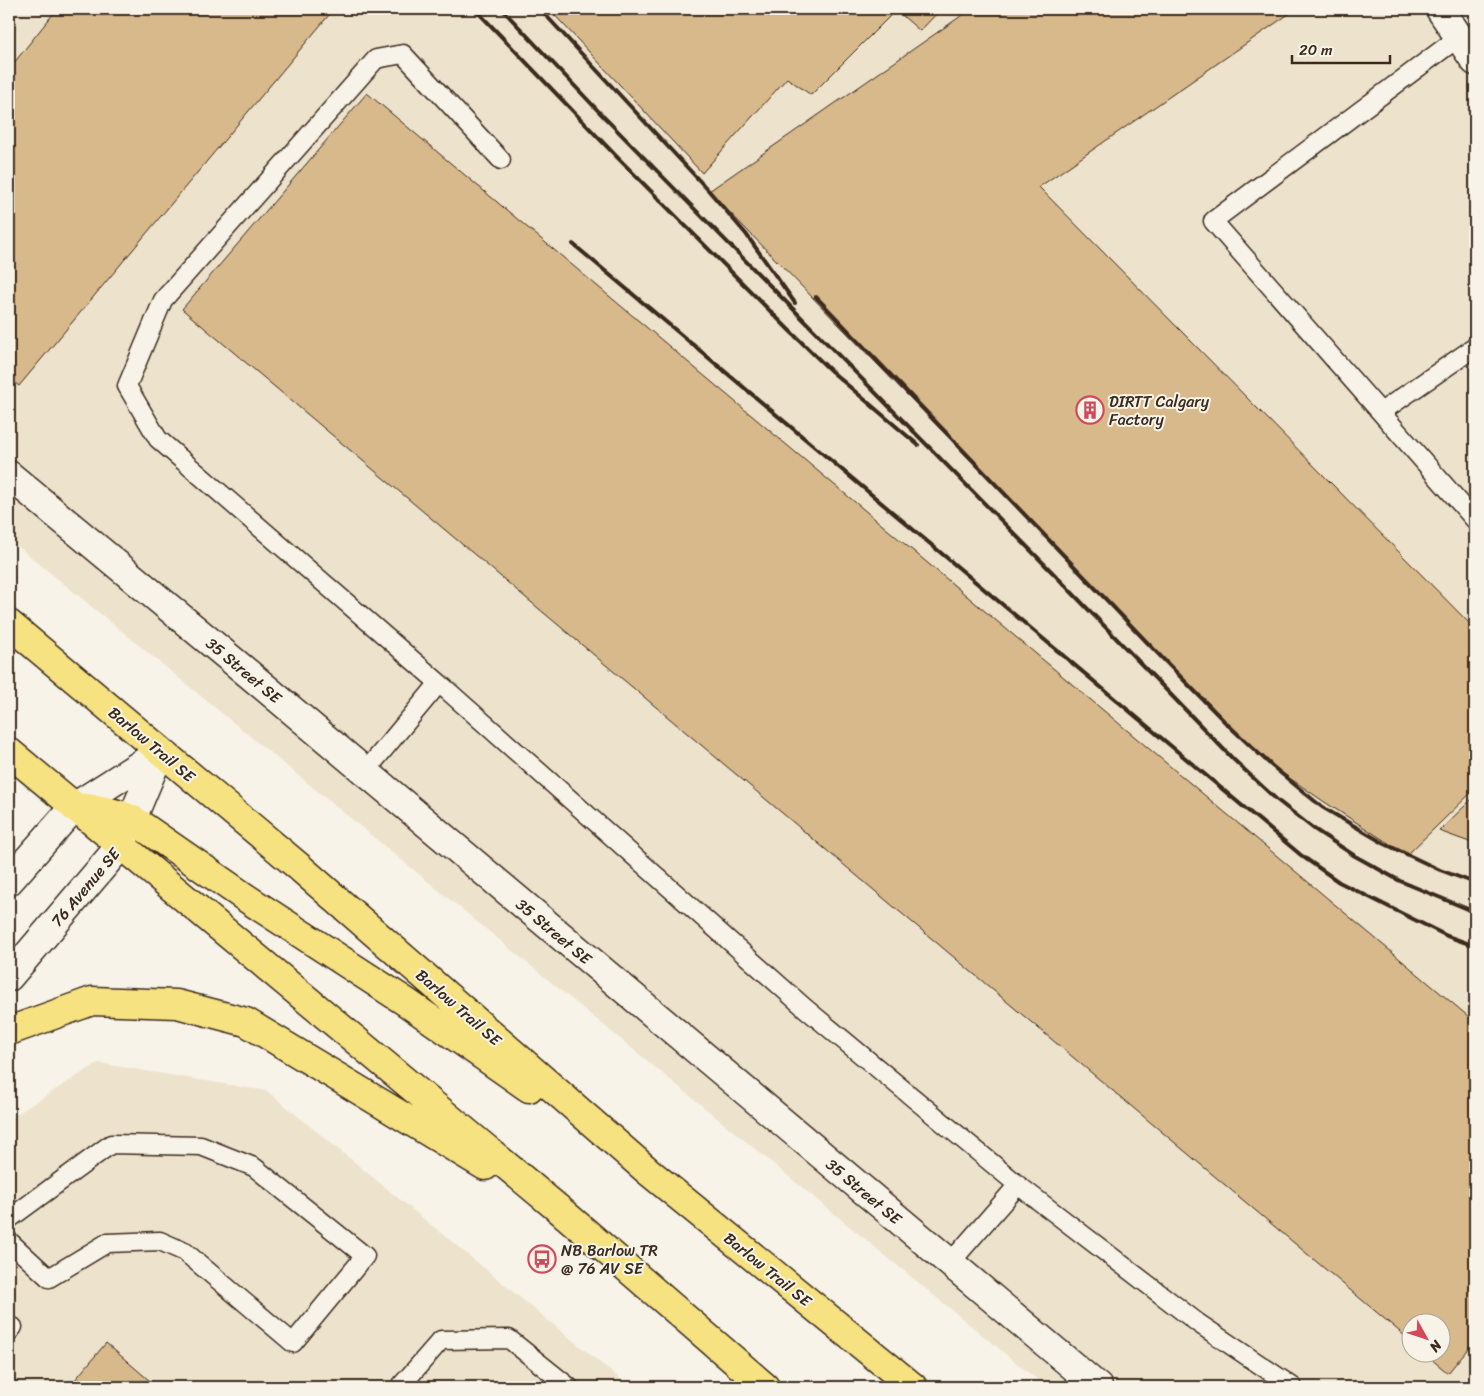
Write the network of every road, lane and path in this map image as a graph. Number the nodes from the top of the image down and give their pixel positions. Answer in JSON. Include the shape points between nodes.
{"nodes":[{"id":1,"x":1440,"y":9,"type":"edge"},
{"id":2,"x":1459,"y":37,"type":"junction"},
{"id":3,"x":1475,"y":61,"type":"edge"},
{"id":4,"x":501,"y":160,"type":"dead end"},
{"id":5,"x":1475,"y":347,"type":"edge"},
{"id":6,"x":1381,"y":412,"type":"junction"},
{"id":7,"x":9,"y":475,"type":"edge"},
{"id":8,"x":1475,"y":520,"type":"edge"},
{"id":9,"x":9,"y":624,"type":"edge"},
{"id":10,"x":439,"y":683,"type":"junction"},
{"id":11,"x":9,"y":752,"type":"edge"},
{"id":12,"x":160,"y":752,"type":"junction"},
{"id":13,"x":365,"y":772,"type":"junction"},
{"id":14,"x":74,"y":807,"type":"junction"},
{"id":15,"x":132,"y":819,"type":"junction"},
{"id":16,"x":121,"y":845,"type":"junction"},
{"id":17,"x":9,"y":881,"type":"edge"},
{"id":18,"x":9,"y":977,"type":"edge"},
{"id":19,"x":9,"y":1031,"type":"edge"},
{"id":20,"x":649,"y":1172,"type":"junction"},
{"id":21,"x":1018,"y":1186,"type":"junction"},
{"id":22,"x":561,"y":1211,"type":"junction"},
{"id":23,"x":9,"y":1219,"type":"edge"},
{"id":24,"x":9,"y":1241,"type":"edge"},
{"id":25,"x":950,"y":1263,"type":"junction"},
{"id":26,"x":400,"y":1387,"type":"edge"},
{"id":27,"x":569,"y":1387,"type":"edge"},
{"id":28,"x":766,"y":1387,"type":"edge"},
{"id":29,"x":913,"y":1387,"type":"edge"},
{"id":30,"x":1098,"y":1387,"type":"edge"},
{"id":31,"x":1293,"y":1387,"type":"edge"}],
"edges":[{"from":1,"to":2,"type":"street"},
{"from":2,"to":3,"type":"street"},
{"from":2,"to":6,"type":"lane","via":[[1212,220]]},
{"from":4,"to":10,"type":"lane","via":[[403,54],[376,60],[163,300],[127,386],[158,439]]},
{"from":5,"to":6,"type":"lane"},
{"from":6,"to":8,"type":"lane"},
{"from":7,"to":13,"type":"street","name":"35 Street SE"},
{"from":9,"to":12,"type":"main road","name":"Barlow Trail SE"},
{"from":10,"to":13,"type":"lane"},
{"from":10,"to":21,"type":"lane","via":[[805,1008]]},
{"from":11,"to":14,"type":"main road"},
{"from":12,"to":14,"type":"street"},
{"from":12,"to":15,"type":"street","name":"76 Avenue SE"},
{"from":12,"to":20,"type":"main road","name":"Barlow Trail SE","via":[[298,866]]},
{"from":13,"to":25,"type":"street","name":"35 Street SE"},
{"from":14,"to":15,"type":"main road","via":[[116,812]]},
{"from":14,"to":16,"type":"main road"},
{"from":14,"to":17,"type":"street"},
{"from":15,"to":16,"type":"street","name":"76 Avenue SE"},
{"from":15,"to":20,"type":"main road","via":[[406,1002]]},
{"from":16,"to":18,"type":"street","name":"76 Avenue SE"},
{"from":16,"to":22,"type":"main road"},
{"from":19,"to":22,"type":"main road","via":[[92,1001],[177,1004],[246,1022]]},
{"from":20,"to":29,"type":"main road","name":"Barlow Trail SE"},
{"from":21,"to":25,"type":"lane"},
{"from":21,"to":31,"type":"lane","via":[[1198,1323]]},
{"from":22,"to":28,"type":"main road"},
{"from":23,"to":24,"type":"lane","via":[[111,1144],[201,1146],[254,1167],[365,1256],[293,1343],[185,1252],[160,1241],[107,1244],[49,1278]]},
{"from":25,"to":30,"type":"street","name":"35 Street SE"},
{"from":26,"to":27,"type":"lane","via":[[441,1340],[510,1338]]}]}
